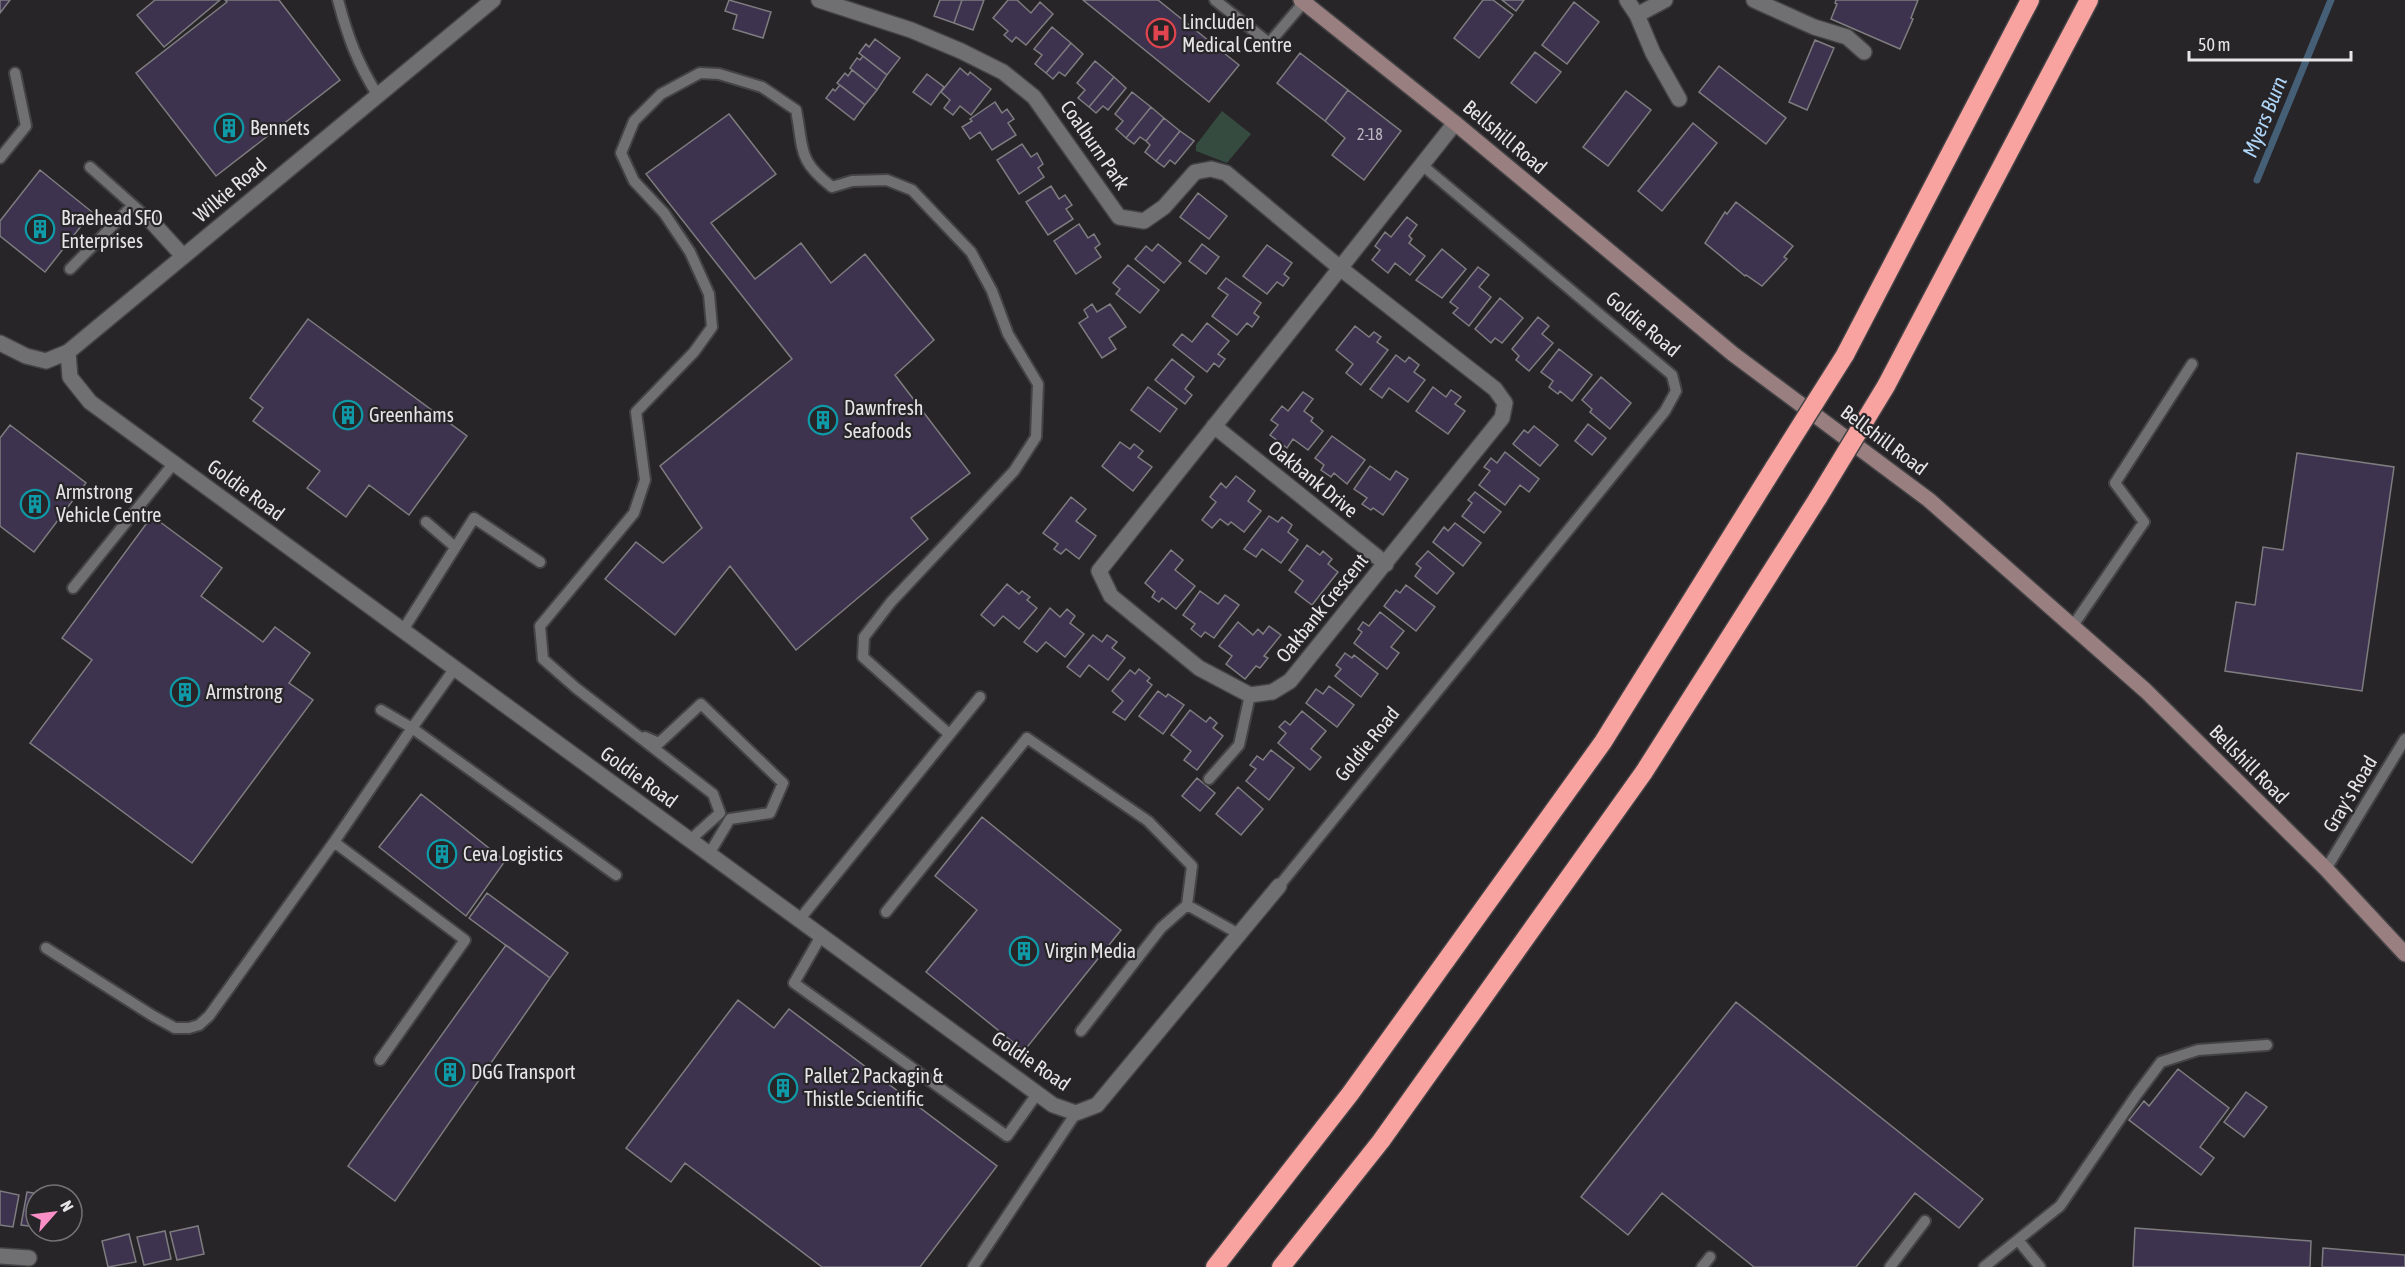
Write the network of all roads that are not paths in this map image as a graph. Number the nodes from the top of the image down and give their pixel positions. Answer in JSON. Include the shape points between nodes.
{"nodes":[{"id":1,"x":338,"y":0,"type":"edge"},
{"id":2,"x":493,"y":0,"type":"edge"},
{"id":3,"x":819,"y":0,"type":"edge"},
{"id":4,"x":1215,"y":0,"type":"edge"},
{"id":5,"x":1627,"y":0,"type":"edge"},
{"id":6,"x":1665,"y":0,"type":"edge"},
{"id":7,"x":1754,"y":0,"type":"edge"},
{"id":8,"x":2030,"y":0,"type":"edge"},
{"id":9,"x":2089,"y":0,"type":"edge"},
{"id":10,"x":1303,"y":1,"type":"edge"},
{"id":11,"x":1637,"y":15,"type":"junction"},
{"id":12,"x":1864,"y":52,"type":"dead end"},
{"id":13,"x":15,"y":73,"type":"dead end"},
{"id":14,"x":378,"y":96,"type":"junction"},
{"id":15,"x":1679,"y":99,"type":"dead end"},
{"id":16,"x":1455,"y":123,"type":"junction"},
{"id":17,"x":0,"y":158,"type":"edge"},
{"id":18,"x":1422,"y":165,"type":"junction"},
{"id":19,"x":90,"y":167,"type":"dead end"},
{"id":20,"x":133,"y":205,"type":"junction"},
{"id":21,"x":152,"y":222,"type":"joint"},
{"id":22,"x":183,"y":256,"type":"junction"},
{"id":23,"x":1340,"y":268,"type":"junction"},
{"id":24,"x":70,"y":269,"type":"dead end"},
{"id":25,"x":0,"y":343,"type":"edge"},
{"id":26,"x":68,"y":352,"type":"junction"},
{"id":27,"x":2192,"y":364,"type":"dead end"},
{"id":28,"x":1214,"y":426,"type":"junction"},
{"id":29,"x":174,"y":463,"type":"junction"},
{"id":30,"x":426,"y":522,"type":"dead end"},
{"id":31,"x":455,"y":547,"type":"junction"},
{"id":32,"x":540,"y":562,"type":"dead end"},
{"id":33,"x":1386,"y":564,"type":"junction"},
{"id":34,"x":72,"y":588,"type":"dead end"},
{"id":35,"x":2072,"y":627,"type":"junction"},
{"id":36,"x":403,"y":630,"type":"junction"},
{"id":37,"x":455,"y":668,"type":"junction"},
{"id":38,"x":1250,"y":695,"type":"junction"},
{"id":39,"x":980,"y":697,"type":"dead end"},
{"id":40,"x":381,"y":710,"type":"dead end"},
{"id":41,"x":412,"y":728,"type":"junction"},
{"id":42,"x":631,"y":732,"type":"junction"},
{"id":43,"x":949,"y":735,"type":"junction"},
{"id":44,"x":2405,"y":739,"type":"edge"},
{"id":45,"x":1209,"y":779,"type":"dead end"},
{"id":46,"x":690,"y":840,"type":"junction"},
{"id":47,"x":334,"y":842,"type":"junction"},
{"id":48,"x":709,"y":854,"type":"junction"},
{"id":49,"x":2326,"y":869,"type":"junction"},
{"id":50,"x":616,"y":874,"type":"dead end"},
{"id":51,"x":1279,"y":886,"type":"joint"},
{"id":52,"x":1187,"y":905,"type":"junction"},
{"id":53,"x":886,"y":912,"type":"dead end"},
{"id":54,"x":799,"y":920,"type":"junction"},
{"id":55,"x":1239,"y":934,"type":"junction"},
{"id":56,"x":821,"y":936,"type":"junction"},
{"id":57,"x":46,"y":948,"type":"dead end"},
{"id":58,"x":2405,"y":954,"type":"edge"},
{"id":59,"x":1081,"y":1031,"type":"dead end"},
{"id":60,"x":2266,"y":1045,"type":"dead end"},
{"id":61,"x":380,"y":1060,"type":"dead end"},
{"id":62,"x":1037,"y":1094,"type":"junction"},
{"id":63,"x":1076,"y":1113,"type":"junction"},
{"id":64,"x":1925,"y":1221,"type":"dead end"},
{"id":65,"x":2018,"y":1240,"type":"junction"},
{"id":66,"x":0,"y":1256,"type":"edge"},
{"id":67,"x":1710,"y":1257,"type":"dead end"},
{"id":68,"x":29,"y":1258,"type":"dead end"},
{"id":69,"x":973,"y":1267,"type":"edge"},
{"id":70,"x":1215,"y":1267,"type":"edge"},
{"id":71,"x":1281,"y":1267,"type":"edge"},
{"id":72,"x":1702,"y":1267,"type":"edge"},
{"id":73,"x":1890,"y":1267,"type":"edge"},
{"id":74,"x":1984,"y":1267,"type":"edge"},
{"id":75,"x":2040,"y":1267,"type":"edge"}],
"edges":[{"from":1,"to":14,"type":"lane","via":[[359,64]]},
{"from":2,"to":14,"type":"street","name":"Wilkie Road"},
{"from":3,"to":23,"type":"street","name":"Coalburn Park","via":[[910,30],[1003,72],[1034,97],[1119,217],[1144,221],[1164,207],[1195,172],[1211,169],[1226,173]]},
{"from":4,"to":10,"type":"lane","via":[[1269,43]]},
{"from":5,"to":11,"type":"street"},
{"from":6,"to":11,"type":"street"},
{"from":7,"to":12,"type":"street","via":[[1814,27],[1847,36]]},
{"from":8,"to":70,"type":"highway","bridge":true,"via":[[1845,355],[1603,742],[1350,1094]]},
{"from":9,"to":71,"type":"highway","bridge":true,"via":[[1886,386],[1644,771],[1381,1142]]},
{"from":10,"to":16,"type":"main road","name":"Bellshill Road"},
{"from":11,"to":15,"type":"street"},
{"from":13,"to":17,"type":"lane","via":[[26,126]]},
{"from":14,"to":22,"type":"street","name":"Wilkie Road"},
{"from":16,"to":18,"type":"street"},
{"from":16,"to":35,"type":"main road","name":"Bellshill Road","via":[[1733,354],[1929,500]]},
{"from":18,"to":23,"type":"street"},
{"from":18,"to":51,"type":"lane","name":"Goldie Road","via":[[1672,375],[1676,391],[1665,411]]},
{"from":19,"to":20,"type":"lane"},
{"from":20,"to":21,"type":"lane"},
{"from":20,"to":24,"type":"lane"},
{"from":21,"to":22,"type":"street"},
{"from":22,"to":26,"type":"street","name":"Wilkie Road"},
{"from":23,"to":28,"type":"street"},
{"from":23,"to":33,"type":"street","name":"Oakbank Crescent","via":[[1496,389],[1505,403],[1502,418]]},
{"from":25,"to":26,"type":"street","name":"Wilkie Road","via":[[46,361]]},
{"from":26,"to":29,"type":"street","name":"Goldie Road","via":[[70,377],[90,402]]},
{"from":27,"to":35,"type":"lane","via":[[2115,483],[2144,522]]},
{"from":28,"to":33,"type":"street","name":"Oakbank Drive"},
{"from":28,"to":38,"type":"street","via":[[1099,571],[1111,596],[1199,668]]},
{"from":29,"to":34,"type":"lane"},
{"from":29,"to":36,"type":"street","name":"Goldie Road"},
{"from":30,"to":31,"type":"lane"},
{"from":31,"to":32,"type":"lane","via":[[474,519]]},
{"from":31,"to":36,"type":"lane"},
{"from":33,"to":38,"type":"street","name":"Oakbank Crescent","via":[[1290,681],[1272,692]]},
{"from":35,"to":49,"type":"main road","name":"Bellshill Road","via":[[2146,691]]},
{"from":36,"to":37,"type":"street","name":"Goldie Road"},
{"from":37,"to":41,"type":"lane"},
{"from":37,"to":46,"type":"street","name":"Goldie Road"},
{"from":38,"to":45,"type":"lane","via":[[1239,745]]},
{"from":39,"to":43,"type":"lane"},
{"from":40,"to":41,"type":"lane"},
{"from":41,"to":47,"type":"lane"},
{"from":41,"to":50,"type":"lane"},
{"from":42,"to":43,"type":"lane","via":[[543,659],[540,626],[634,513],[645,480],[636,412],[694,352],[712,327],[709,294],[690,252],[664,213],[634,182],[621,153],[634,121],[662,94],[700,73],[719,74],[762,87],[796,110],[802,154],[816,175],[832,187],[852,181],[887,180],[912,190],[971,252],[992,291],[1008,334],[1038,384],[1036,437],[1014,471],[891,602],[864,637],[863,657]]},
{"from":42,"to":46,"type":"lane","via":[[713,794],[720,813]]},
{"from":42,"to":48,"type":"lane","via":[[659,743],[700,704],[783,783],[770,813],[730,819]]},
{"from":43,"to":54,"type":"lane"},
{"from":44,"to":49,"type":"lane","name":"Gray's Road"},
{"from":46,"to":48,"type":"street","name":"Goldie Road"},
{"from":47,"to":57,"type":"lane","via":[[209,1016],[198,1025],[175,1028]]},
{"from":47,"to":61,"type":"lane","via":[[465,940]]},
{"from":48,"to":54,"type":"street","name":"Goldie Road"},
{"from":49,"to":58,"type":"main road","name":"Bellshill Road"},
{"from":51,"to":55,"type":"street","name":"Goldie Road"},
{"from":52,"to":53,"type":"lane","via":[[1191,866],[1148,821],[1027,738]]},
{"from":52,"to":55,"type":"lane"},
{"from":52,"to":59,"type":"lane","via":[[1161,928]]},
{"from":54,"to":56,"type":"street","name":"Goldie Road"},
{"from":55,"to":63,"type":"street","name":"Goldie Road","via":[[1097,1105]]},
{"from":56,"to":62,"type":"street","name":"Goldie Road"},
{"from":56,"to":62,"type":"lane","via":[[794,983],[1007,1136]]},
{"from":60,"to":65,"type":"lane","via":[[2199,1050],[2161,1062],[2060,1206]]},
{"from":62,"to":63,"type":"street","name":"Goldie Road"},
{"from":63,"to":69,"type":"lane"},
{"from":64,"to":73,"type":"lane"},
{"from":65,"to":74,"type":"lane"},
{"from":65,"to":75,"type":"lane"},
{"from":66,"to":68,"type":"street"},
{"from":67,"to":72,"type":"lane"}]}
